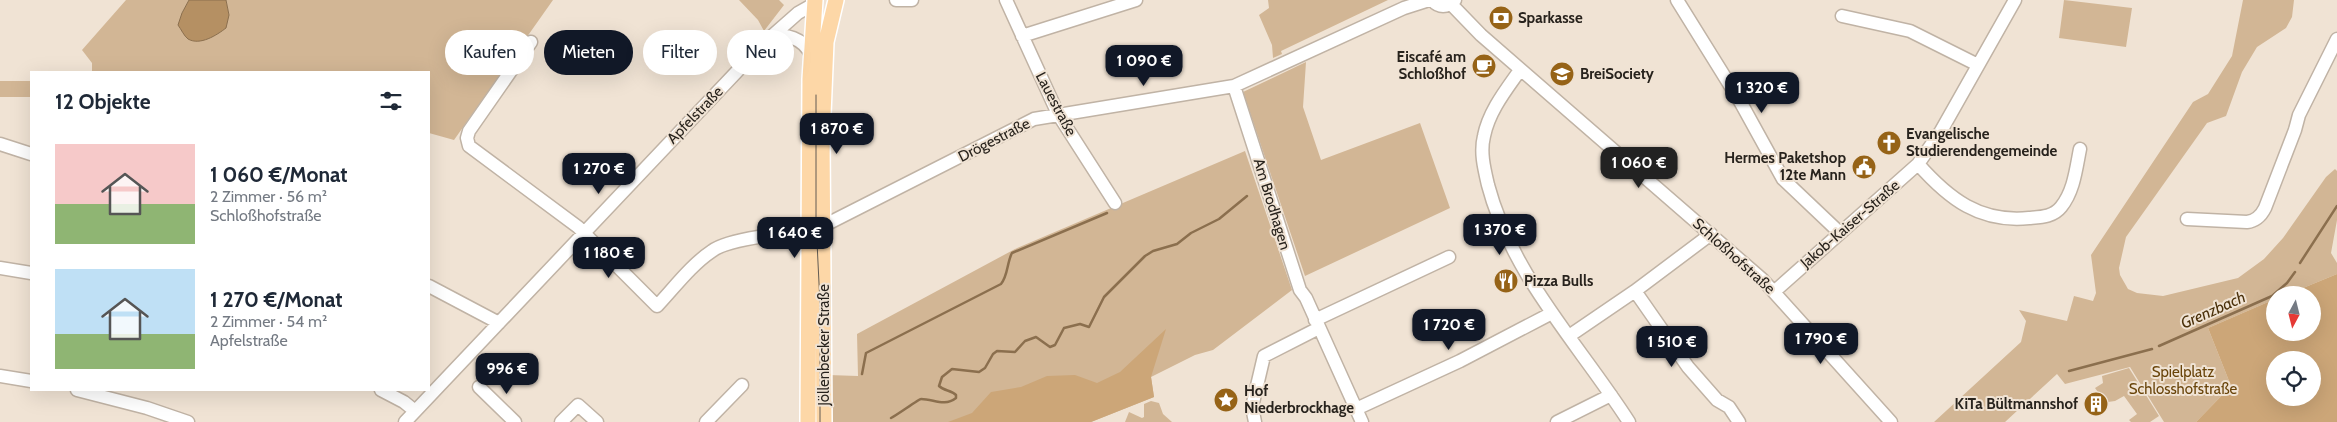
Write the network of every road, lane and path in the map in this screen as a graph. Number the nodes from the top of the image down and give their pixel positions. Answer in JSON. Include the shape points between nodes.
{"nodes":[{"id":1,"x":836,"y":0,"type":"edge"},
{"id":2,"x":898,"y":0,"type":"edge"},
{"id":3,"x":912,"y":0,"type":"edge"},
{"id":4,"x":1006,"y":0,"type":"edge"},
{"id":5,"x":1136,"y":0,"type":"edge"},
{"id":6,"x":1430,"y":0,"type":"edge"},
{"id":7,"x":1677,"y":0,"type":"edge"},
{"id":8,"x":2015,"y":0,"type":"edge"},
{"id":9,"x":818,"y":1,"type":"edge"},
{"id":10,"x":1453,"y":2,"type":"edge"},
{"id":11,"x":1842,"y":16,"type":"dead end"},
{"id":12,"x":779,"y":30,"type":"edge"},
{"id":13,"x":1022,"y":36,"type":"junction"},
{"id":14,"x":794,"y":39,"type":"edge"},
{"id":15,"x":2337,"y":39,"type":"edge"},
{"id":16,"x":810,"y":55,"type":"junction"},
{"id":17,"x":1978,"y":65,"type":"junction"},
{"id":18,"x":1520,"y":70,"type":"junction"},
{"id":19,"x":508,"y":75,"type":"edge"},
{"id":20,"x":733,"y":75,"type":"edge"},
{"id":21,"x":1234,"y":86,"type":"junction"},
{"id":22,"x":1058,"y":114,"type":"junction"},
{"id":23,"x":0,"y":144,"type":"edge"},
{"id":24,"x":2080,"y":150,"type":"dead end"},
{"id":25,"x":30,"y":154,"type":"edge"},
{"id":26,"x":1918,"y":164,"type":"junction"},
{"id":27,"x":1115,"y":204,"type":"dead end"},
{"id":28,"x":2187,"y":219,"type":"dead end"},
{"id":29,"x":816,"y":227,"type":"junction"},
{"id":30,"x":583,"y":233,"type":"junction"},
{"id":31,"x":1840,"y":233,"type":"junction"},
{"id":32,"x":1711,"y":234,"type":"junction"},
{"id":33,"x":1449,"y":256,"type":"dead end"},
{"id":34,"x":0,"y":268,"type":"edge"},
{"id":35,"x":30,"y":273,"type":"edge"},
{"id":36,"x":430,"y":287,"type":"edge"},
{"id":37,"x":1635,"y":291,"type":"junction"},
{"id":38,"x":1775,"y":291,"type":"junction"},
{"id":39,"x":1552,"y":313,"type":"junction"},
{"id":40,"x":499,"y":323,"type":"junction"},
{"id":41,"x":1317,"y":324,"type":"junction"},
{"id":42,"x":1569,"y":336,"type":"junction"},
{"id":43,"x":0,"y":376,"type":"edge"},
{"id":44,"x":30,"y":381,"type":"edge"},
{"id":45,"x":742,"y":385,"type":"dead end"},
{"id":46,"x":479,"y":387,"type":"dead end"},
{"id":47,"x":81,"y":391,"type":"edge"},
{"id":48,"x":383,"y":391,"type":"edge"},
{"id":49,"x":1611,"y":394,"type":"junction"},
{"id":50,"x":1356,"y":409,"type":"junction"},
{"id":51,"x":415,"y":411,"type":"junction"},
{"id":52,"x":1889,"y":421,"type":"edge"},
{"id":53,"x":188,"y":422,"type":"edge"},
{"id":54,"x":405,"y":422,"type":"edge"},
{"id":55,"x":515,"y":422,"type":"edge"},
{"id":56,"x":561,"y":422,"type":"edge"},
{"id":57,"x":597,"y":422,"type":"edge"},
{"id":58,"x":706,"y":422,"type":"edge"},
{"id":59,"x":808,"y":422,"type":"edge"},
{"id":60,"x":824,"y":422,"type":"edge"},
{"id":61,"x":1255,"y":422,"type":"edge"},
{"id":62,"x":1362,"y":422,"type":"edge"},
{"id":63,"x":1557,"y":422,"type":"edge"},
{"id":64,"x":1629,"y":422,"type":"edge"},
{"id":65,"x":1739,"y":422,"type":"edge"}],
"edges":[{"from":1,"to":29,"type":"main road","name":"Jöllenbecker Straße","via":[[825,52]]},
{"from":2,"to":3,"type":"street"},
{"from":4,"to":13,"type":"street","name":"Lauestraße"},
{"from":5,"to":13,"type":"street"},
{"from":6,"to":10,"type":"street","via":[[1442,6]]},
{"from":6,"to":21,"type":"street","name":"Drögestraße","via":[[1404,8]]},
{"from":7,"to":31,"type":"street","via":[[1783,179]]},
{"from":8,"to":17,"type":"street","name":"Jakob-Kaiser-Straße"},
{"from":9,"to":12,"type":"street","name":"Apfelstraße"},
{"from":9,"to":16,"type":"main road","name":"Jöllenbecker Straße"},
{"from":10,"to":18,"type":"street","name":"Schloßhofstraße","via":[[1476,30]]},
{"from":11,"to":17,"type":"street","via":[[1910,31]]},
{"from":13,"to":22,"type":"street","name":"Lauestraße"},
{"from":14,"to":16,"type":"street","via":[[802,42]]},
{"from":15,"to":28,"type":"street","via":[[2299,115],[2266,208],[2260,216],[2247,222]]},
{"from":16,"to":29,"type":"main road","name":"Jöllenbecker Straße"},
{"from":17,"to":26,"type":"street","name":"Jakob-Kaiser-Straße","via":[[1938,136]]},
{"from":18,"to":32,"type":"street","name":"Schloßhofstraße"},
{"from":18,"to":39,"type":"street","via":[[1495,108],[1484,136],[1482,152],[1491,194],[1510,245]]},
{"from":19,"to":30,"type":"street","via":[[469,131],[467,142],[473,150]]},
{"from":20,"to":30,"type":"street","name":"Apfelstraße"},
{"from":21,"to":22,"type":"street","name":"Drögestraße"},
{"from":21,"to":41,"type":"street","name":"Am Brodhagen","via":[[1296,280]]},
{"from":22,"to":27,"type":"street","name":"Lauestraße"},
{"from":22,"to":29,"type":"street","name":"Drögestraße","via":[[1034,119]]},
{"from":23,"to":25,"type":"street"},
{"from":24,"to":26,"type":"street","via":[[2072,185],[2060,208],[2044,217],[2016,220],[1997,218],[1961,204]]},
{"from":26,"to":31,"type":"street","name":"Jakob-Kaiser-Straße"},
{"from":29,"to":30,"type":"street","via":[[717,248],[706,255],[657,306]]},
{"from":29,"to":59,"type":"main road","name":"Jöllenbecker Straße"},
{"from":29,"to":60,"type":"main road","name":"Jöllenbecker Straße"},
{"from":30,"to":40,"type":"street","name":"Apfelstraße"},
{"from":31,"to":38,"type":"street","name":"Jakob-Kaiser-Straße"},
{"from":32,"to":37,"type":"street"},
{"from":32,"to":38,"type":"street","name":"Schloßhofstraße"},
{"from":33,"to":41,"type":"street"},
{"from":34,"to":35,"type":"street"},
{"from":36,"to":40,"type":"street"},
{"from":37,"to":42,"type":"street"},
{"from":37,"to":65,"type":"street","via":[[1692,372],[1717,400],[1729,407]]},
{"from":38,"to":52,"type":"street","name":"Schloßhofstraße"},
{"from":39,"to":42,"type":"street"},
{"from":39,"to":50,"type":"street","via":[[1460,361]]},
{"from":40,"to":51,"type":"street","name":"Apfelstraße"},
{"from":41,"to":50,"type":"street","name":"Am Brodhagen"},
{"from":41,"to":61,"type":"street","via":[[1264,356],[1252,407]]},
{"from":42,"to":49,"type":"street"},
{"from":43,"to":44,"type":"street"},
{"from":45,"to":58,"type":"street"},
{"from":46,"to":55,"type":"street"},
{"from":47,"to":53,"type":"street"},
{"from":48,"to":51,"type":"street"},
{"from":49,"to":63,"type":"street"},
{"from":49,"to":64,"type":"street"},
{"from":50,"to":62,"type":"street","name":"Am Brodhagen"},
{"from":51,"to":54,"type":"street","name":"Apfelstraße"},
{"from":56,"to":57,"type":"street","via":[[578,405]]}]}
